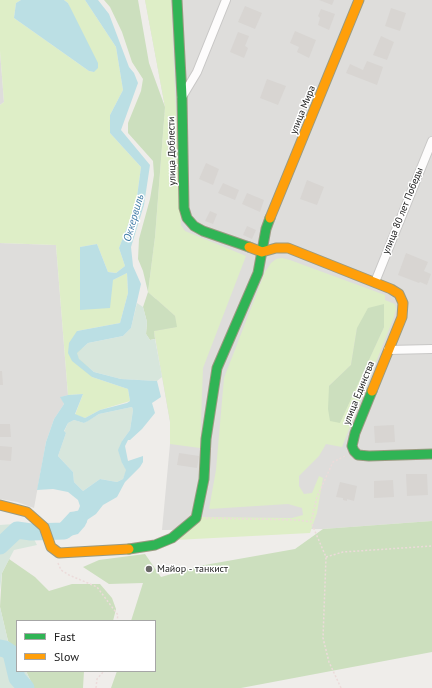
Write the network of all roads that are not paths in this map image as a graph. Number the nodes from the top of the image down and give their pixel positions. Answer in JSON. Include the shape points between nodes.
{"nodes":[{"id":1,"x":177,"y":0,"type":"edge"},
{"id":2,"x":226,"y":0,"type":"edge"},
{"id":3,"x":359,"y":0,"type":"edge"},
{"id":4,"x":182,"y":97,"type":"junction"},
{"id":5,"x":432,"y":141,"type":"edge"},
{"id":6,"x":262,"y":252,"type":"junction"},
{"id":7,"x":375,"y":282,"type":"junction"},
{"id":8,"x":432,"y":348,"type":"edge"},
{"id":9,"x":388,"y":350,"type":"junction"},
{"id":10,"x":432,"y":454,"type":"edge"},
{"id":11,"x":0,"y":505,"type":"edge"}],
"edges":[{"from":1,"to":4,"type":"street","name":"улица Доблести"},
{"from":2,"to":4,"type":"street","via":[[197,72]]},
{"from":3,"to":6,"type":"street","name":"улица Мира","via":[[266,229]]},
{"from":4,"to":6,"type":"street","name":"улица Доблести","via":[[184,208],[187,218],[203,231]]},
{"from":5,"to":7,"type":"street","name":"улица 80 лет Победы"},
{"from":6,"to":7,"type":"street","name":"улица Единства","via":[[288,248]]},
{"from":6,"to":11,"type":"street","name":"улица Мира","via":[[258,273],[218,368],[206,439],[204,478],[196,518],[172,538],[148,546],[59,553],[51,547],[44,527],[27,512]]},
{"from":7,"to":9,"type":"street","name":"улица Единства","via":[[399,294],[403,303],[402,317]]},
{"from":8,"to":9,"type":"street"},
{"from":9,"to":10,"type":"street","name":"улица Единства","via":[[355,433],[352,446],[354,451],[358,455],[369,456]]}]}
